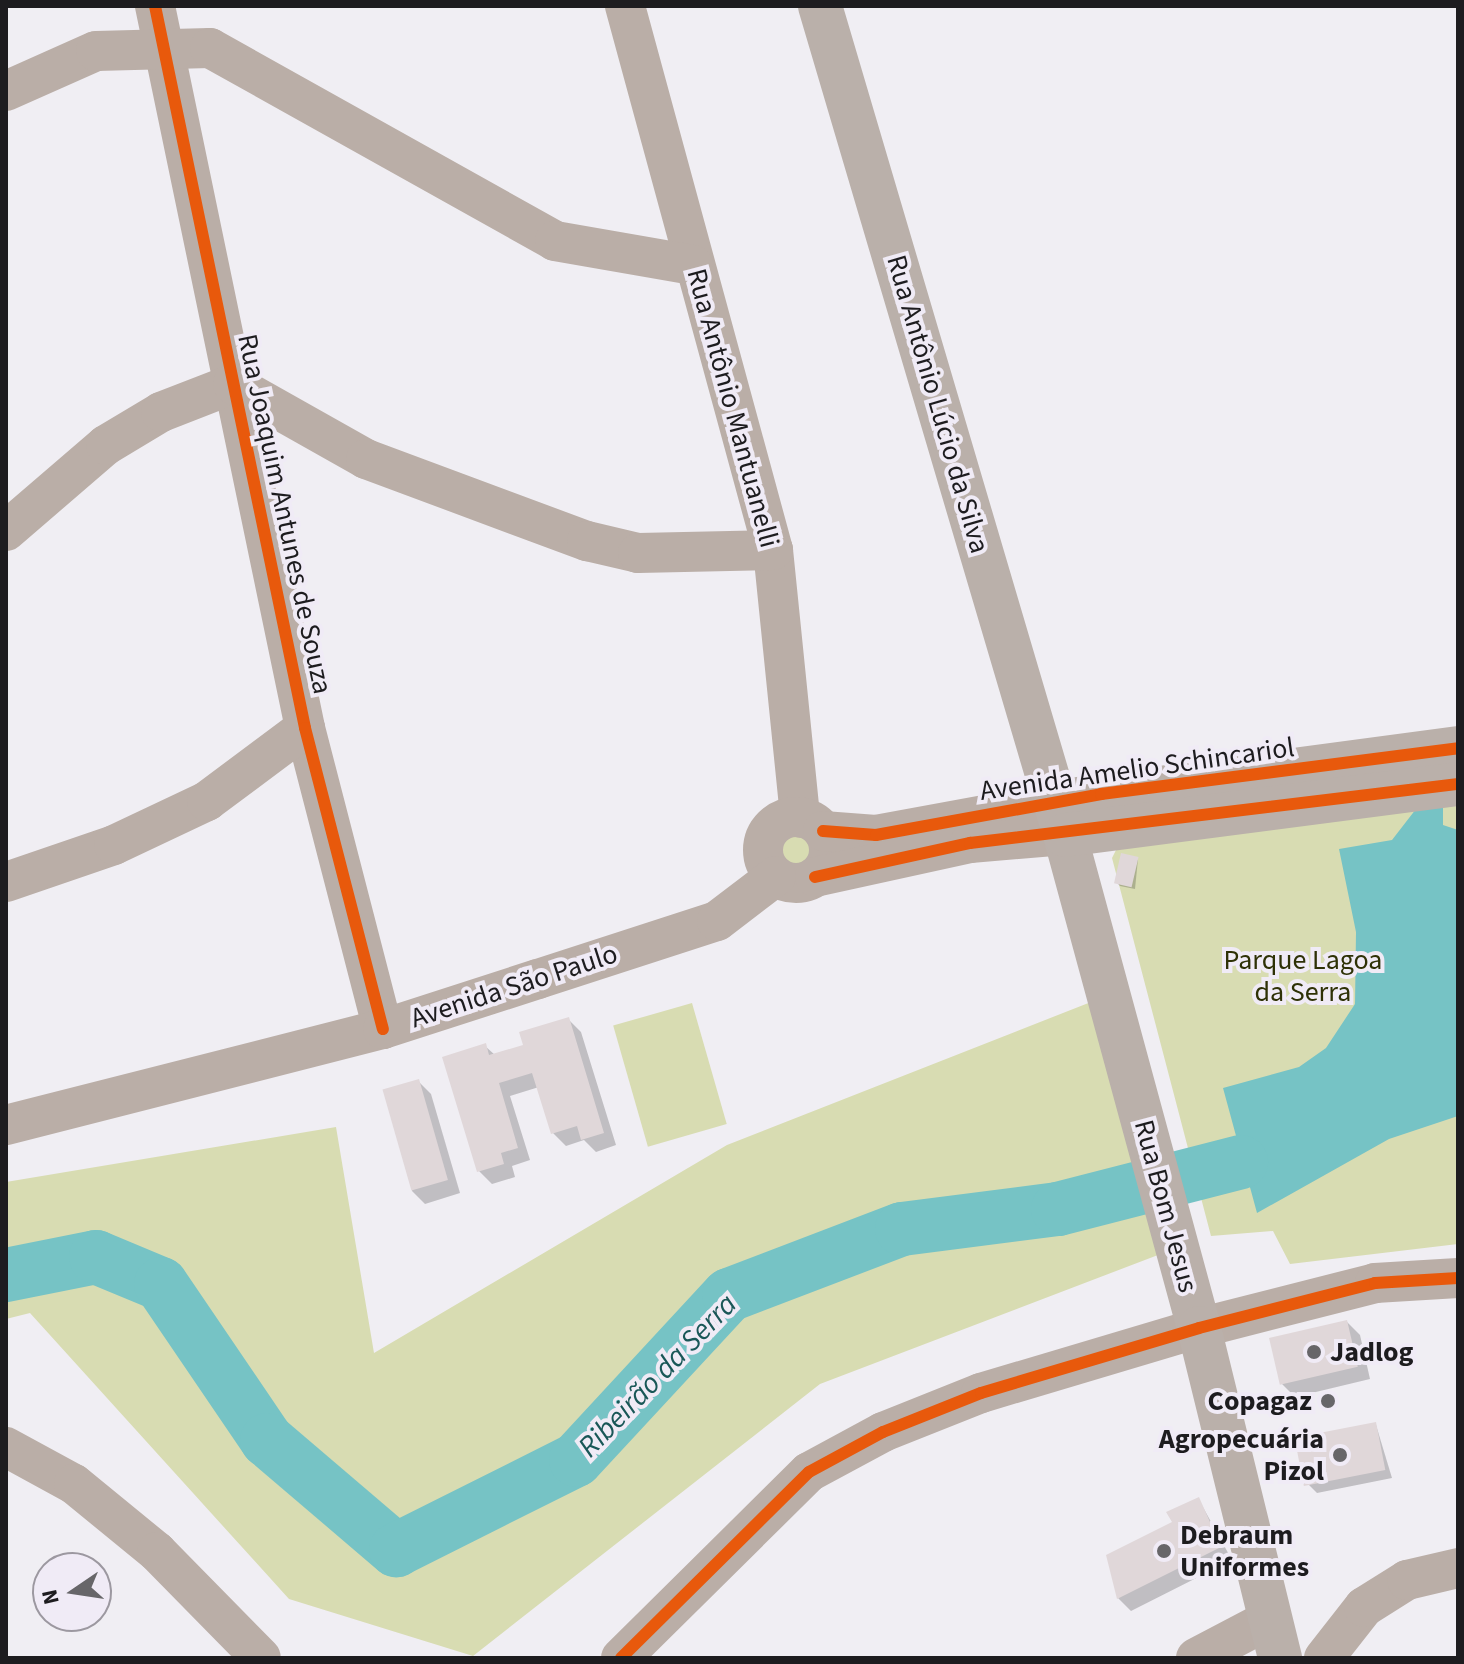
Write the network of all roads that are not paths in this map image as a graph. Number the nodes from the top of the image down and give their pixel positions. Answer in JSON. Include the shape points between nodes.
{"nodes":[{"id":1,"x":155,"y":6,"type":"edge"},
{"id":2,"x":625,"y":6,"type":"edge"},
{"id":3,"x":820,"y":6,"type":"edge"},
{"id":4,"x":163,"y":44,"type":"junction"},
{"id":5,"x":6,"y":91,"type":"edge"},
{"id":6,"x":693,"y":265,"type":"junction"},
{"id":7,"x":233,"y":384,"type":"junction"},
{"id":8,"x":6,"y":531,"type":"edge"},
{"id":9,"x":773,"y":550,"type":"junction"},
{"id":10,"x":305,"y":728,"type":"junction"},
{"id":11,"x":1458,"y":748,"type":"edge"},
{"id":12,"x":1458,"y":784,"type":"edge"},
{"id":13,"x":1060,"y":819,"type":"junction"},
{"id":14,"x":812,"y":825,"type":"junction"},
{"id":15,"x":776,"y":876,"type":"junction"},
{"id":16,"x":815,"y":877,"type":"junction"},
{"id":17,"x":6,"y":882,"type":"edge"},
{"id":18,"x":383,"y":1029,"type":"junction"},
{"id":19,"x":6,"y":1125,"type":"edge"},
{"id":20,"x":1458,"y":1278,"type":"edge"},
{"id":21,"x":1194,"y":1310,"type":"junction"},
{"id":22,"x":6,"y":1447,"type":"edge"},
{"id":23,"x":1458,"y":1568,"type":"edge"},
{"id":24,"x":1275,"y":1638,"type":"edge"},
{"id":25,"x":261,"y":1658,"type":"edge"},
{"id":26,"x":621,"y":1658,"type":"edge"},
{"id":27,"x":1196,"y":1658,"type":"edge"},
{"id":28,"x":1324,"y":1658,"type":"edge"}],
"edges":[{"from":1,"to":4,"type":"street","name":"Rua Joaquim Antunes de Souza"},
{"from":2,"to":6,"type":"street","name":"Rua Antônio Mantuanelli"},
{"from":3,"to":13,"type":"main road","name":"Rua Antônio Lúcio da Silva"},
{"from":4,"to":5,"type":"street","via":[[84,55]]},
{"from":4,"to":6,"type":"street","via":[[210,48],[555,241]]},
{"from":4,"to":7,"type":"street","name":"Rua Joaquim Antunes de Souza"},
{"from":6,"to":9,"type":"street","name":"Rua Antônio Mantuanelli"},
{"from":7,"to":8,"type":"street","via":[[161,412],[106,445]]},
{"from":7,"to":9,"type":"street","via":[[366,459],[587,541],[638,553]]},
{"from":7,"to":10,"type":"street","name":"Rua Joaquim Antunes de Souza"},
{"from":9,"to":14,"type":"street","name":"Rua Antônio Mantuanelli"},
{"from":10,"to":17,"type":"street","via":[[207,801],[114,845]]},
{"from":10,"to":18,"type":"street","name":"Rua Joaquim Antunes de Souza"},
{"from":11,"to":13,"type":"main road","name":"Avenida Amelio Schincariol"},
{"from":12,"to":13,"type":"main road","name":"Avenida Amelio Schincariol"},
{"from":13,"to":14,"type":"street","name":"Avenida Amelio Schincariol","via":[[876,835]]},
{"from":13,"to":16,"type":"street","name":"Avenida Amelio Schincariol"},
{"from":13,"to":21,"type":"main road","name":"Rua Bom Jesus"},
{"from":14,"to":15,"type":"street","via":[[783,820],[767,835],[764,857]]},
{"from":14,"to":16,"type":"street","via":[[827,861]]},
{"from":15,"to":16,"type":"street","via":[[795,883]]},
{"from":15,"to":18,"type":"street","name":"Avenida São Paulo","via":[[717,921]]},
{"from":18,"to":19,"type":"street","name":"Avenida São Paulo"},
{"from":20,"to":21,"type":"street","via":[[1375,1283]]},
{"from":21,"to":24,"type":"main road","name":"Rua Bom Jesus"},
{"from":21,"to":26,"type":"street","via":[[981,1393],[809,1472]]},
{"from":22,"to":25,"type":"street","via":[[74,1484],[157,1552]]},
{"from":23,"to":28,"type":"street","via":[[1407,1580],[1364,1607]]},
{"from":24,"to":27,"type":"street"}]}
